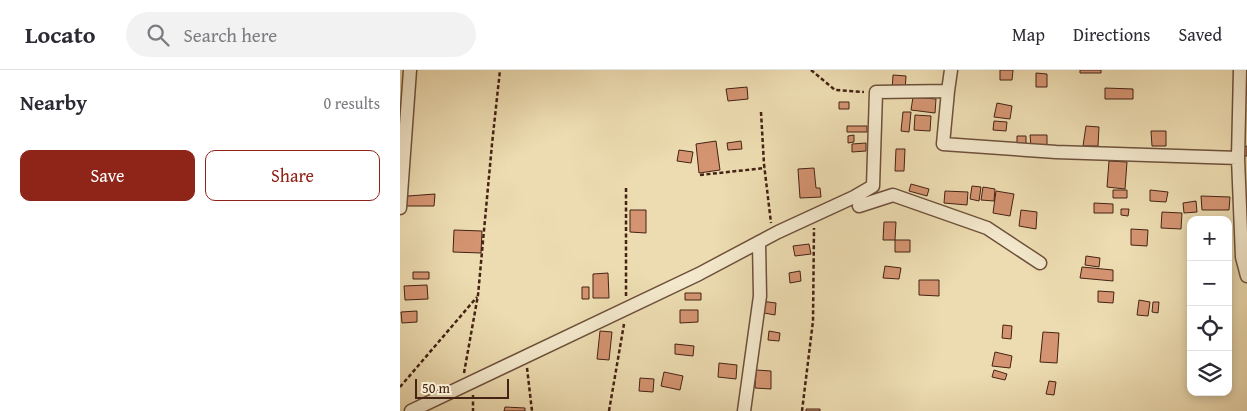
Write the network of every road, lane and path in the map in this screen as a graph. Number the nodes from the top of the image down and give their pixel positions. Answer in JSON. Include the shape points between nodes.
{"nodes":[{"id":1,"x":410,"y":70,"type":"edge"},
{"id":2,"x":500,"y":70,"type":"edge"},
{"id":3,"x":811,"y":70,"type":"edge"},
{"id":4,"x":951,"y":70,"type":"edge"},
{"id":5,"x":1240,"y":70,"type":"edge"},
{"id":6,"x":876,"y":92,"type":"junction"},
{"id":7,"x":948,"y":92,"type":"junction"},
{"id":8,"x":761,"y":112,"type":"dead end"},
{"id":9,"x":1238,"y":158,"type":"junction"},
{"id":10,"x":765,"y":168,"type":"junction"},
{"id":11,"x":700,"y":175,"type":"dead end"},
{"id":12,"x":626,"y":188,"type":"dead end"},
{"id":13,"x":859,"y":206,"type":"dead end"},
{"id":14,"x":400,"y":208,"type":"edge"},
{"id":15,"x":815,"y":215,"type":"junction"},
{"id":16,"x":774,"y":234,"type":"junction"},
{"id":17,"x":759,"y":242,"type":"junction"},
{"id":18,"x":1040,"y":262,"type":"dead end"},
{"id":19,"x":1247,"y":276,"type":"edge"},
{"id":20,"x":478,"y":295,"type":"junction"},
{"id":21,"x":626,"y":309,"type":"junction"},
{"id":22,"x":526,"y":356,"type":"junction"},
{"id":23,"x":462,"y":386,"type":"junction"},
{"id":24,"x":400,"y":387,"type":"edge"},
{"id":25,"x":411,"y":411,"type":"edge"},
{"id":26,"x":532,"y":411,"type":"edge"},
{"id":27,"x":609,"y":411,"type":"edge"},
{"id":28,"x":744,"y":411,"type":"edge"},
{"id":29,"x":802,"y":411,"type":"edge"}],
"edges":[{"from":1,"to":14,"type":"street"},
{"from":2,"to":20,"type":"path"},
{"from":3,"to":6,"type":"path","via":[[835,90]]},
{"from":4,"to":7,"type":"street"},
{"from":5,"to":9,"type":"street"},
{"from":6,"to":7,"type":"street"},
{"from":6,"to":15,"type":"street","via":[[873,186]]},
{"from":7,"to":9,"type":"street","via":[[943,144],[1056,152]]},
{"from":8,"to":10,"type":"path"},
{"from":9,"to":19,"type":"street","via":[[1242,257]]},
{"from":10,"to":11,"type":"path"},
{"from":10,"to":16,"type":"path"},
{"from":12,"to":21,"type":"path"},
{"from":13,"to":18,"type":"street","via":[[893,195],[987,228]]},
{"from":15,"to":16,"type":"street"},
{"from":15,"to":29,"type":"path","via":[[813,321]]},
{"from":16,"to":17,"type":"street"},
{"from":17,"to":21,"type":"street"},
{"from":17,"to":28,"type":"street","via":[[760,296]]},
{"from":20,"to":23,"type":"path"},
{"from":20,"to":24,"type":"path"},
{"from":21,"to":22,"type":"street"},
{"from":21,"to":27,"type":"path"},
{"from":22,"to":23,"type":"street"},
{"from":22,"to":26,"type":"path"},
{"from":23,"to":25,"type":"street"}]}
